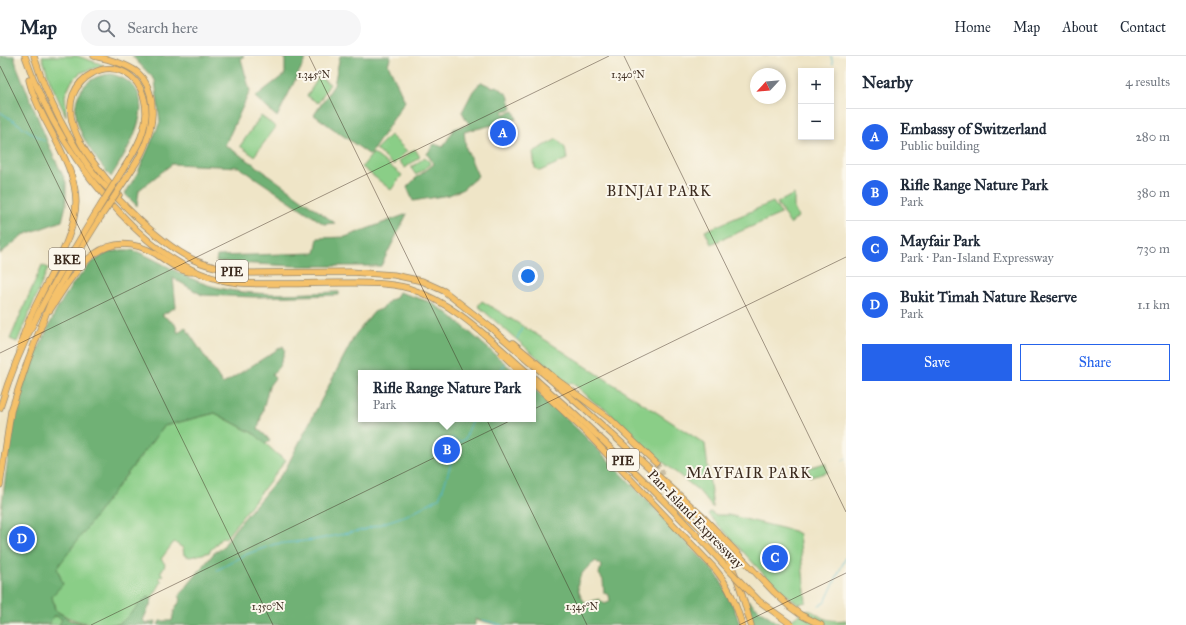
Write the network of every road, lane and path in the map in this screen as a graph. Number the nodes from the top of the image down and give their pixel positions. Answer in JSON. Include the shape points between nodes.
{"nodes":[{"id":1,"x":25,"y":56,"type":"edge"},
{"id":2,"x":34,"y":56,"type":"edge"},
{"id":3,"x":94,"y":56,"type":"edge"},
{"id":4,"x":121,"y":201,"type":"junction"},
{"id":5,"x":196,"y":272,"type":"junction"},
{"id":6,"x":46,"y":315,"type":"junction"},
{"id":7,"x":490,"y":327,"type":"junction"},
{"id":8,"x":484,"y":335,"type":"junction"},
{"id":9,"x":20,"y":352,"type":"junction"},
{"id":10,"x":518,"y":370,"type":"edge"},
{"id":11,"x":525,"y":370,"type":"edge"},
{"id":12,"x":536,"y":380,"type":"edge"},
{"id":13,"x":536,"y":386,"type":"edge"},
{"id":14,"x":0,"y":408,"type":"edge"},
{"id":15,"x":656,"y":463,"type":"tunnel mouth"},
{"id":16,"x":0,"y":485,"type":"edge"},
{"id":17,"x":677,"y":504,"type":"tunnel mouth"},
{"id":18,"x":751,"y":624,"type":"edge"},
{"id":19,"x":742,"y":625,"type":"edge"},
{"id":20,"x":792,"y":625,"type":"edge"},
{"id":21,"x":821,"y":625,"type":"edge"}],
"edges":[{"from":1,"to":5,"type":"highway","number":"PIE","via":[[49,115],[70,151],[101,193],[137,232],[182,265]]},
{"from":1,"to":9,"type":"highway","via":[[30,83],[69,169],[76,202],[68,240],[37,301],[20,343]]},
{"from":2,"to":4,"type":"highway","name":"Pan-Island Expressway","number":"PIE","via":[[55,109],[76,146],[96,176]]},
{"from":3,"to":6,"type":"highway","bridge":true,"via":[[124,65],[142,78],[149,92],[152,115],[147,139],[139,158],[80,250],[51,301]]},
{"from":4,"to":7,"type":"highway","name":"Pan-Island Expressway","number":"PIE","via":[[150,230],[194,260],[232,271],[250,273],[394,275],[444,291]]},
{"from":4,"to":9,"type":"highway","number":"BKE","bridge":true,"via":[[119,195],[95,165],[86,151],[75,130],[71,114],[72,99],[78,84],[90,74],[109,68],[123,71],[139,85],[146,105],[141,138],[134,152],[122,171],[94,216],[55,280]]},
{"from":5,"to":6,"type":"highway","via":[[185,271],[141,246],[112,245],[98,251],[82,264]]},
{"from":5,"to":8,"type":"highway","number":"PIE","via":[[240,283],[391,284],[440,301]]},
{"from":6,"to":16,"type":"highway","via":[[14,398]]},
{"from":7,"to":15,"type":"highway","via":[[608,418]]},
{"from":7,"to":21,"type":"highway","name":"Pan-Island Expressway","number":"PIE","via":[[689,504],[790,607]]},
{"from":8,"to":10,"type":"highway"},
{"from":8,"to":11,"type":"highway","number":"PIE"},
{"from":9,"to":14,"type":"highway","number":"BKE"},
{"from":12,"to":20,"type":"highway","name":"Pan-Island Expressway","number":"PIE","bridge":true,"via":[[681,518],[759,601]]},
{"from":13,"to":19,"type":"highway","via":[[588,434],[715,569],[734,598]]},
{"from":17,"to":18,"type":"highway","via":[[727,558]]}]}
